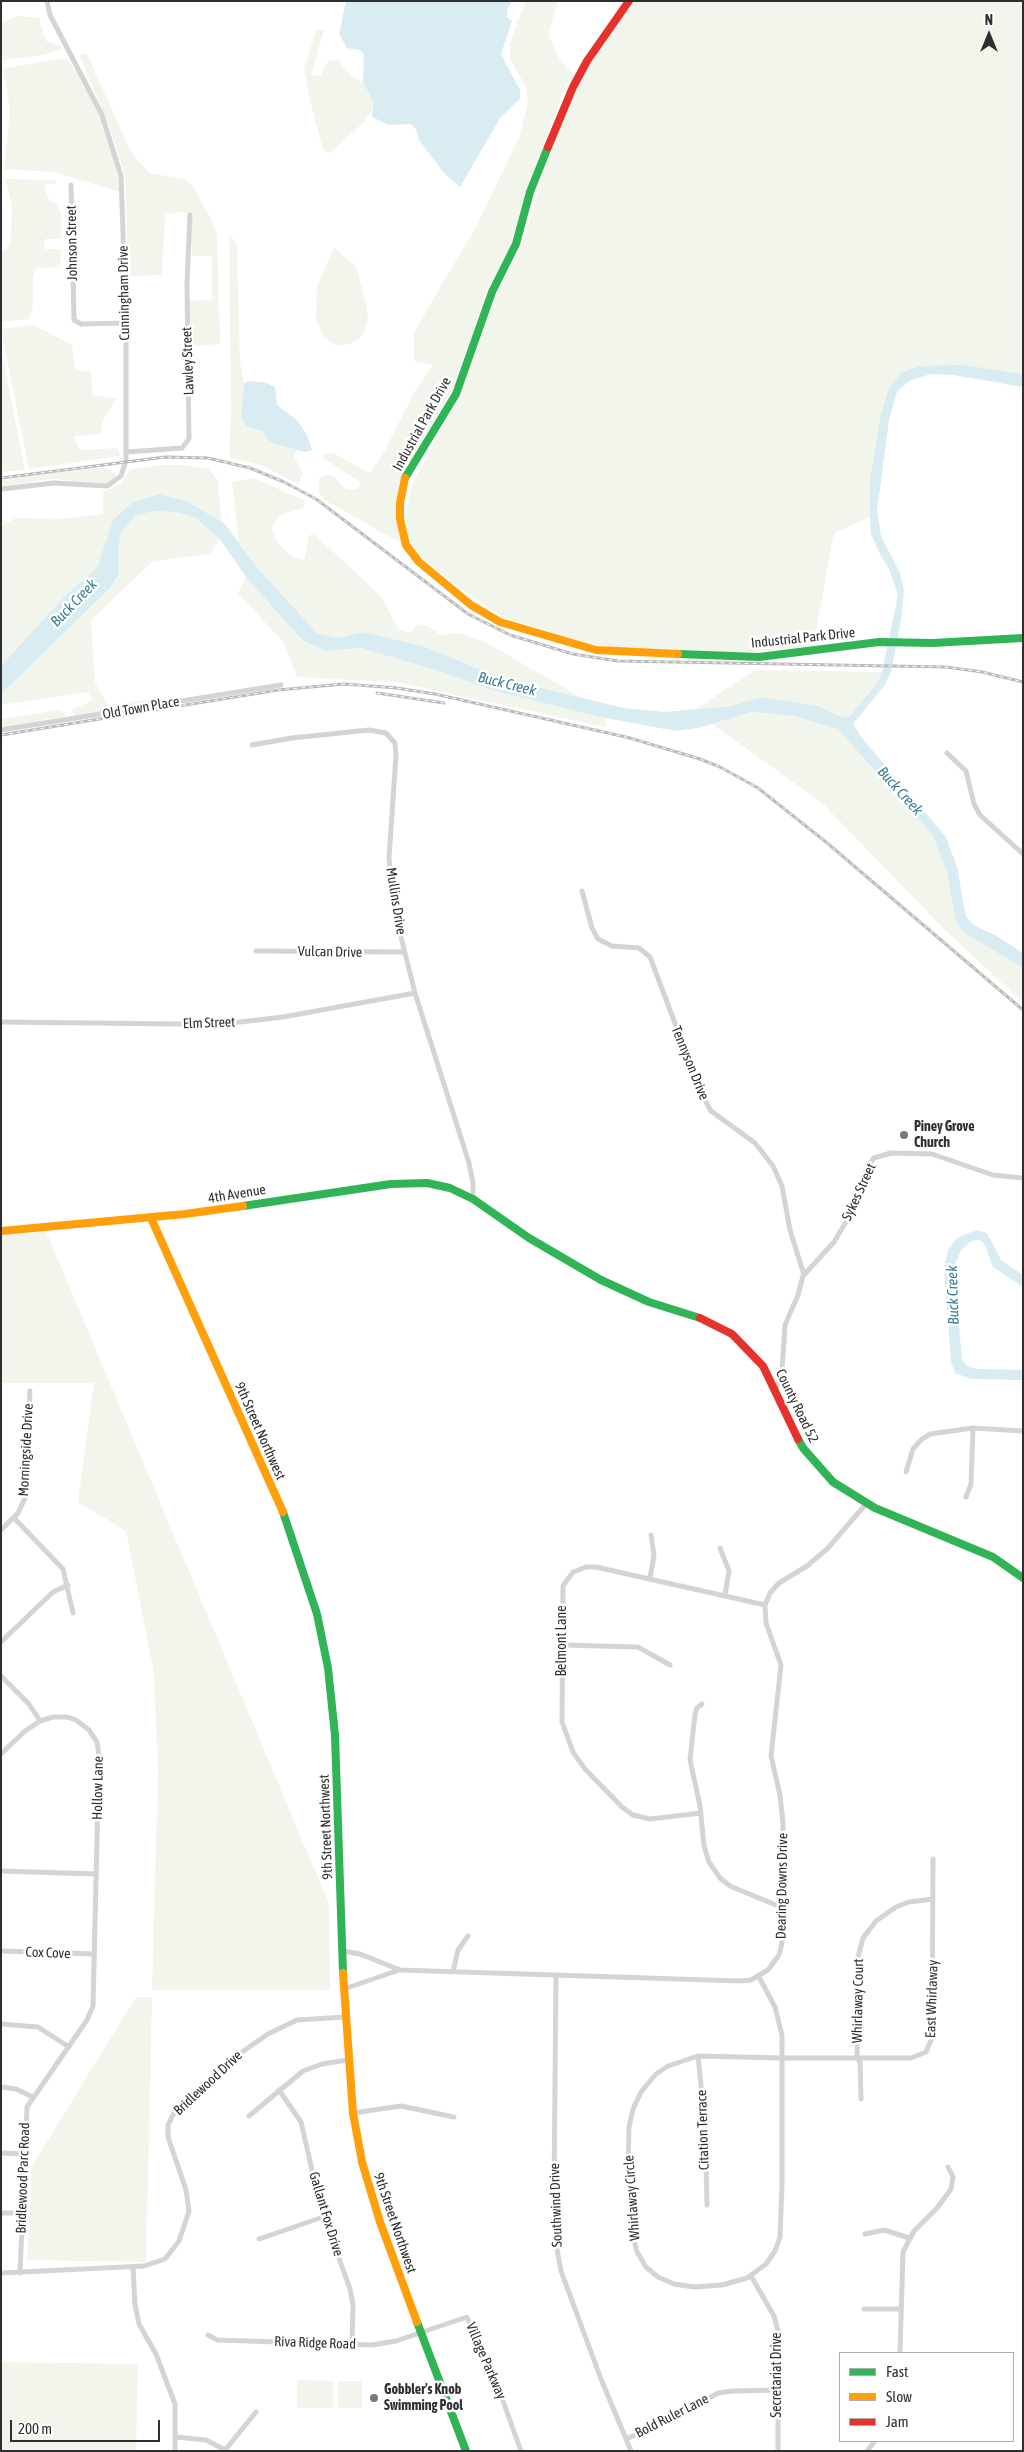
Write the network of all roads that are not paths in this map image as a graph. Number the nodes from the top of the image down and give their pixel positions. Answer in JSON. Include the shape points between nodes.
{"nodes":[{"id":1,"x":47,"y":1,"type":"edge"},
{"id":2,"x":629,"y":1,"type":"edge"},
{"id":3,"x":71,"y":185,"type":"dead end"},
{"id":4,"x":190,"y":215,"type":"dead end"},
{"id":5,"x":126,"y":323,"type":"junction"},
{"id":6,"x":127,"y":452,"type":"junction"},
{"id":7,"x":1,"y":489,"type":"edge"},
{"id":8,"x":1023,"y":638,"type":"edge"},
{"id":9,"x":281,"y":685,"type":"dead end"},
{"id":10,"x":1,"y":730,"type":"edge"},
{"id":11,"x":394,"y":732,"type":"dead end"},
{"id":12,"x":393,"y":739,"type":"junction"},
{"id":13,"x":252,"y":745,"type":"dead end"},
{"id":14,"x":947,"y":753,"type":"dead end"},
{"id":15,"x":1023,"y":854,"type":"edge"},
{"id":16,"x":582,"y":892,"type":"dead end"},
{"id":17,"x":256,"y":951,"type":"dead end"},
{"id":18,"x":404,"y":952,"type":"junction"},
{"id":19,"x":415,"y":993,"type":"junction"},
{"id":20,"x":1,"y":1022,"type":"edge"},
{"id":21,"x":1023,"y":1178,"type":"edge"},
{"id":22,"x":473,"y":1198,"type":"junction"},
{"id":23,"x":151,"y":1218,"type":"junction"},
{"id":24,"x":1,"y":1231,"type":"edge"},
{"id":25,"x":804,"y":1275,"type":"junction"},
{"id":26,"x":776,"y":1389,"type":"junction"},
{"id":27,"x":30,"y":1391,"type":"dead end"},
{"id":28,"x":972,"y":1428,"type":"junction"},
{"id":29,"x":1023,"y":1431,"type":"edge"},
{"id":30,"x":906,"y":1472,"type":"dead end"},
{"id":31,"x":966,"y":1496,"type":"dead end"},
{"id":32,"x":866,"y":1504,"type":"junction"},
{"id":33,"x":14,"y":1518,"type":"junction"},
{"id":34,"x":1,"y":1530,"type":"edge"},
{"id":35,"x":651,"y":1535,"type":"dead end"},
{"id":36,"x":720,"y":1548,"type":"dead end"},
{"id":37,"x":650,"y":1578,"type":"junction"},
{"id":38,"x":1023,"y":1578,"type":"edge"},
{"id":39,"x":68,"y":1585,"type":"junction"},
{"id":40,"x":725,"y":1595,"type":"junction"},
{"id":41,"x":765,"y":1605,"type":"junction"},
{"id":42,"x":73,"y":1613,"type":"dead end"},
{"id":43,"x":1,"y":1642,"type":"edge"},
{"id":44,"x":562,"y":1645,"type":"junction"},
{"id":45,"x":670,"y":1665,"type":"dead end"},
{"id":46,"x":1,"y":1676,"type":"edge"},
{"id":47,"x":702,"y":1704,"type":"dead end"},
{"id":48,"x":40,"y":1721,"type":"junction"},
{"id":49,"x":1,"y":1754,"type":"edge"},
{"id":50,"x":701,"y":1813,"type":"junction"},
{"id":51,"x":933,"y":1859,"type":"dead end"},
{"id":52,"x":1,"y":1871,"type":"edge"},
{"id":53,"x":96,"y":1874,"type":"junction"},
{"id":54,"x":933,"y":1900,"type":"junction"},
{"id":55,"x":783,"y":1908,"type":"junction"},
{"id":56,"x":468,"y":1936,"type":"dead end"},
{"id":57,"x":1,"y":1951,"type":"edge"},
{"id":58,"x":342,"y":1951,"type":"junction"},
{"id":59,"x":94,"y":1954,"type":"junction"},
{"id":60,"x":400,"y":1970,"type":"junction"},
{"id":61,"x":453,"y":1972,"type":"junction"},
{"id":62,"x":556,"y":1975,"type":"junction"},
{"id":63,"x":759,"y":1977,"type":"junction"},
{"id":64,"x":344,"y":1989,"type":"junction"},
{"id":65,"x":345,"y":2016,"type":"junction"},
{"id":66,"x":1,"y":2024,"type":"edge"},
{"id":67,"x":69,"y":2047,"type":"junction"},
{"id":68,"x":698,"y":2056,"type":"junction"},
{"id":69,"x":782,"y":2058,"type":"junction"},
{"id":70,"x":858,"y":2059,"type":"junction"},
{"id":71,"x":347,"y":2060,"type":"junction"},
{"id":72,"x":1,"y":2087,"type":"edge"},
{"id":73,"x":279,"y":2090,"type":"junction"},
{"id":74,"x":33,"y":2096,"type":"junction"},
{"id":75,"x":861,"y":2099,"type":"dead end"},
{"id":76,"x":353,"y":2113,"type":"junction"},
{"id":77,"x":249,"y":2116,"type":"dead end"},
{"id":78,"x":454,"y":2117,"type":"dead end"},
{"id":79,"x":1,"y":2153,"type":"edge"},
{"id":80,"x":24,"y":2154,"type":"junction"},
{"id":81,"x":948,"y":2167,"type":"dead end"},
{"id":82,"x":707,"y":2205,"type":"dead end"},
{"id":83,"x":1,"y":2212,"type":"edge"},
{"id":84,"x":22,"y":2213,"type":"junction"},
{"id":85,"x":324,"y":2217,"type":"junction"},
{"id":86,"x":864,"y":2234,"type":"dead end"},
{"id":87,"x":909,"y":2238,"type":"junction"},
{"id":88,"x":259,"y":2239,"type":"dead end"},
{"id":89,"x":132,"y":2267,"type":"junction"},
{"id":90,"x":1,"y":2273,"type":"edge"},
{"id":91,"x":20,"y":2273,"type":"junction"},
{"id":92,"x":751,"y":2276,"type":"junction"},
{"id":93,"x":864,"y":2308,"type":"dead end"},
{"id":94,"x":900,"y":2309,"type":"junction"},
{"id":95,"x":421,"y":2332,"type":"junction"},
{"id":96,"x":208,"y":2335,"type":"dead end"},
{"id":97,"x":352,"y":2345,"type":"junction"},
{"id":98,"x":900,"y":2352,"type":"edge"},
{"id":99,"x":778,"y":2390,"type":"junction"},
{"id":100,"x":256,"y":2412,"type":"dead end"},
{"id":101,"x":176,"y":2437,"type":"junction"},
{"id":102,"x":626,"y":2439,"type":"junction"},
{"id":103,"x":227,"y":2450,"type":"edge"},
{"id":104,"x":520,"y":2450,"type":"edge"},
{"id":105,"x":175,"y":2451,"type":"edge"},
{"id":106,"x":466,"y":2451,"type":"edge"},
{"id":107,"x":512,"y":2451,"type":"edge"},
{"id":108,"x":631,"y":2451,"type":"edge"},
{"id":109,"x":778,"y":2451,"type":"edge"}],
"edges":[{"from":1,"to":5,"type":"street","name":"Cunningham Drive","via":[[50,15],[102,115],[118,163],[123,191]]},
{"from":2,"to":8,"type":"street","name":"Industrial Park Drive","via":[[573,87],[530,192],[516,244],[492,292],[456,394],[405,477],[400,519],[406,545],[419,562],[444,584],[500,622],[596,650],[759,657],[879,642]]},
{"from":3,"to":5,"type":"street","name":"Johnson Street","via":[[74,320],[78,324]]},
{"from":4,"to":6,"type":"street","name":"Lawley Street","via":[[187,284],[189,439],[182,448]]},
{"from":5,"to":6,"type":"street","name":"Cunningham Drive"},
{"from":6,"to":7,"type":"street","name":"Cunningham Drive","via":[[121,476],[107,486],[54,482]]},
{"from":9,"to":10,"type":"street","name":"Old Town Place"},
{"from":11,"to":12,"type":"street","name":"Mullins Drive"},
{"from":12,"to":13,"type":"street","via":[[381,731],[370,730]]},
{"from":12,"to":18,"type":"street","name":"Mullins Drive","via":[[396,755],[389,873]]},
{"from":14,"to":15,"type":"street","via":[[966,771],[980,815]]},
{"from":16,"to":25,"type":"street","name":"Tennyson Drive","via":[[598,939],[612,946],[639,948],[650,957],[711,1111],[755,1143],[773,1166],[782,1186],[790,1230]]},
{"from":17,"to":18,"type":"street","name":"Vulcan Drive"},
{"from":18,"to":19,"type":"street","name":"Mullins Drive"},
{"from":19,"to":20,"type":"street","name":"Elm Street","via":[[240,1022]]},
{"from":19,"to":22,"type":"street","name":"Mullins Drive","via":[[468,1163]]},
{"from":21,"to":25,"type":"street","name":"Sykes Street","via":[[993,1175],[932,1154],[877,1156],[867,1168],[850,1215],[834,1242]]},
{"from":22,"to":23,"type":"street","name":"4th Avenue","via":[[440,1185],[411,1182]]},
{"from":22,"to":26,"type":"street","name":"County Road 52","via":[[529,1238],[601,1280],[649,1302],[724,1328],[752,1352]]},
{"from":23,"to":24,"type":"street","name":"4th Avenue"},
{"from":23,"to":58,"type":"street","name":"9th Street Northwest","via":[[282,1510],[317,1614],[333,1706]]},
{"from":25,"to":26,"type":"street","via":[[785,1325],[782,1371]]},
{"from":26,"to":32,"type":"street","name":"County Road 52","via":[[796,1436],[813,1461],[833,1482]]},
{"from":27,"to":33,"type":"street","name":"Morningside Drive","via":[[26,1492],[21,1509]]},
{"from":28,"to":29,"type":"street"},
{"from":28,"to":30,"type":"street","via":[[925,1436],[913,1449]]},
{"from":28,"to":31,"type":"street","via":[[971,1484]]},
{"from":32,"to":38,"type":"street","name":"County Road 52","via":[[983,1552]]},
{"from":32,"to":41,"type":"street","via":[[827,1549],[779,1583]]},
{"from":33,"to":34,"type":"street","name":"Morningside Drive"},
{"from":33,"to":39,"type":"street","via":[[60,1566]]},
{"from":35,"to":37,"type":"street","via":[[654,1561]]},
{"from":36,"to":40,"type":"street","via":[[729,1571]]},
{"from":37,"to":40,"type":"street","name":"Belmont Lane"},
{"from":37,"to":44,"type":"street","name":"Belmont Lane","via":[[586,1566],[573,1572],[562,1591]]},
{"from":39,"to":42,"type":"street"},
{"from":39,"to":43,"type":"street","via":[[53,1592]]},
{"from":40,"to":41,"type":"street","name":"Belmont Lane"},
{"from":41,"to":55,"type":"street","name":"Dearing Downs Drive","via":[[766,1623],[781,1665],[771,1756],[783,1815]]},
{"from":44,"to":45,"type":"street","via":[[638,1647]]},
{"from":44,"to":50,"type":"street","name":"Belmont Lane","via":[[562,1722],[579,1762],[633,1815],[650,1820]]},
{"from":46,"to":48,"type":"street"},
{"from":47,"to":50,"type":"street","via":[[695,1714],[690,1752]]},
{"from":48,"to":49,"type":"street"},
{"from":48,"to":53,"type":"street","name":"Hollow Lane","via":[[53,1717],[76,1720],[89,1730],[96,1742],[99,1756]]},
{"from":50,"to":55,"type":"street","via":[[705,1852],[720,1878],[746,1894]]},
{"from":51,"to":54,"type":"street","name":"East Whirlaway"},
{"from":52,"to":53,"type":"street"},
{"from":53,"to":59,"type":"street","name":"Hollow Lane"},
{"from":54,"to":70,"type":"street","name":"Whirlaway Court","via":[[896,1907],[876,1921],[863,1938],[858,1957]]},
{"from":54,"to":70,"type":"street","name":"East Whirlaway","via":[[930,2046],[916,2058]]},
{"from":55,"to":63,"type":"street","name":"Dearing Downs Drive","via":[[779,1955],[772,1967]]},
{"from":56,"to":61,"type":"street","via":[[458,1950]]},
{"from":57,"to":59,"type":"street","name":"Cox Cove"},
{"from":58,"to":60,"type":"street","via":[[360,1954]]},
{"from":58,"to":64,"type":"street","name":"9th Street Northwest"},
{"from":59,"to":67,"type":"street","name":"Bridlewood Parc Road","via":[[92,2010]]},
{"from":60,"to":61,"type":"street"},
{"from":60,"to":64,"type":"street"},
{"from":61,"to":62,"type":"street"},
{"from":62,"to":63,"type":"street","via":[[724,1981]]},
{"from":62,"to":102,"type":"street","name":"Southwind Drive","via":[[554,2199],[557,2249],[570,2295]]},
{"from":63,"to":69,"type":"street","name":"Whirlaway Circle","via":[[778,2017]]},
{"from":64,"to":65,"type":"street","name":"9th Street Northwest"},
{"from":65,"to":71,"type":"street","name":"9th Street Northwest"},
{"from":65,"to":89,"type":"street","name":"Bridlewood Drive","via":[[297,2020],[268,2034],[232,2059],[175,2112],[168,2125],[168,2137],[186,2190],[187,2220],[179,2241],[165,2259]]},
{"from":66,"to":67,"type":"street","via":[[38,2027]]},
{"from":67,"to":74,"type":"street","name":"Bridlewood Parc Road"},
{"from":68,"to":69,"type":"street","name":"Whirlaway Circle"},
{"from":68,"to":82,"type":"street","name":"Citation Terrace","via":[[705,2124]]},
{"from":68,"to":92,"type":"street","name":"Whirlaway Circle","via":[[679,2060],[656,2074],[641,2092],[633,2109],[629,2127],[628,2171],[635,2248],[650,2271],[674,2284],[694,2287],[722,2285]]},
{"from":69,"to":70,"type":"street","name":"East Whirlaway"},
{"from":69,"to":92,"type":"street","name":"Whirlaway Circle","via":[[781,2231],[769,2260]]},
{"from":70,"to":75,"type":"street","name":"Whirlaway Court"},
{"from":71,"to":73,"type":"street","via":[[309,2068]]},
{"from":71,"to":76,"type":"street","name":"9th Street Northwest"},
{"from":72,"to":74,"type":"street"},
{"from":73,"to":77,"type":"street"},
{"from":73,"to":85,"type":"street","name":"Gallant Fox Drive","via":[[301,2122]]},
{"from":74,"to":80,"type":"street","name":"Bridlewood Parc Road","via":[[26,2116]]},
{"from":76,"to":78,"type":"street","via":[[401,2106]]},
{"from":76,"to":95,"type":"street","name":"9th Street Northwest","via":[[369,2187]]},
{"from":79,"to":80,"type":"street"},
{"from":80,"to":84,"type":"street","name":"Bridlewood Parc Road"},
{"from":81,"to":87,"type":"street","via":[[953,2177],[951,2189]]},
{"from":83,"to":84,"type":"street"},
{"from":84,"to":91,"type":"street","name":"Bridlewood Parc Road"},
{"from":85,"to":88,"type":"street"},
{"from":85,"to":97,"type":"street","name":"Gallant Fox Drive","via":[[350,2289]]},
{"from":86,"to":87,"type":"street","via":[[884,2230]]},
{"from":87,"to":94,"type":"street","via":[[902,2257]]},
{"from":89,"to":91,"type":"street","name":"Bridlewood Drive"},
{"from":89,"to":101,"type":"street","via":[[139,2324],[156,2354],[175,2404]]},
{"from":90,"to":91,"type":"street","name":"Bridlewood Drive"},
{"from":92,"to":99,"type":"street","name":"Secretariat Drive","via":[[777,2326]]},
{"from":93,"to":94,"type":"street"},
{"from":94,"to":98,"type":"street"},
{"from":95,"to":97,"type":"street","name":"Riva Ridge Road","via":[[388,2343]]},
{"from":95,"to":104,"type":"street","name":"Village Parkway","via":[[468,2318],[498,2387]]},
{"from":95,"to":106,"type":"street","name":"9th Street Northwest"},
{"from":96,"to":97,"type":"street","name":"Riva Ridge Road","via":[[217,2340]]},
{"from":99,"to":102,"type":"street","name":"Bold Ruler Lane","via":[[718,2393],[673,2419]]},
{"from":99,"to":109,"type":"street","name":"Secretariat Drive"},
{"from":100,"to":103,"type":"street"},
{"from":101,"to":103,"type":"street","via":[[206,2440]]},
{"from":101,"to":105,"type":"street"},
{"from":102,"to":108,"type":"street","name":"Southwind Drive"},
{"from":104,"to":107,"type":"street"}]}
